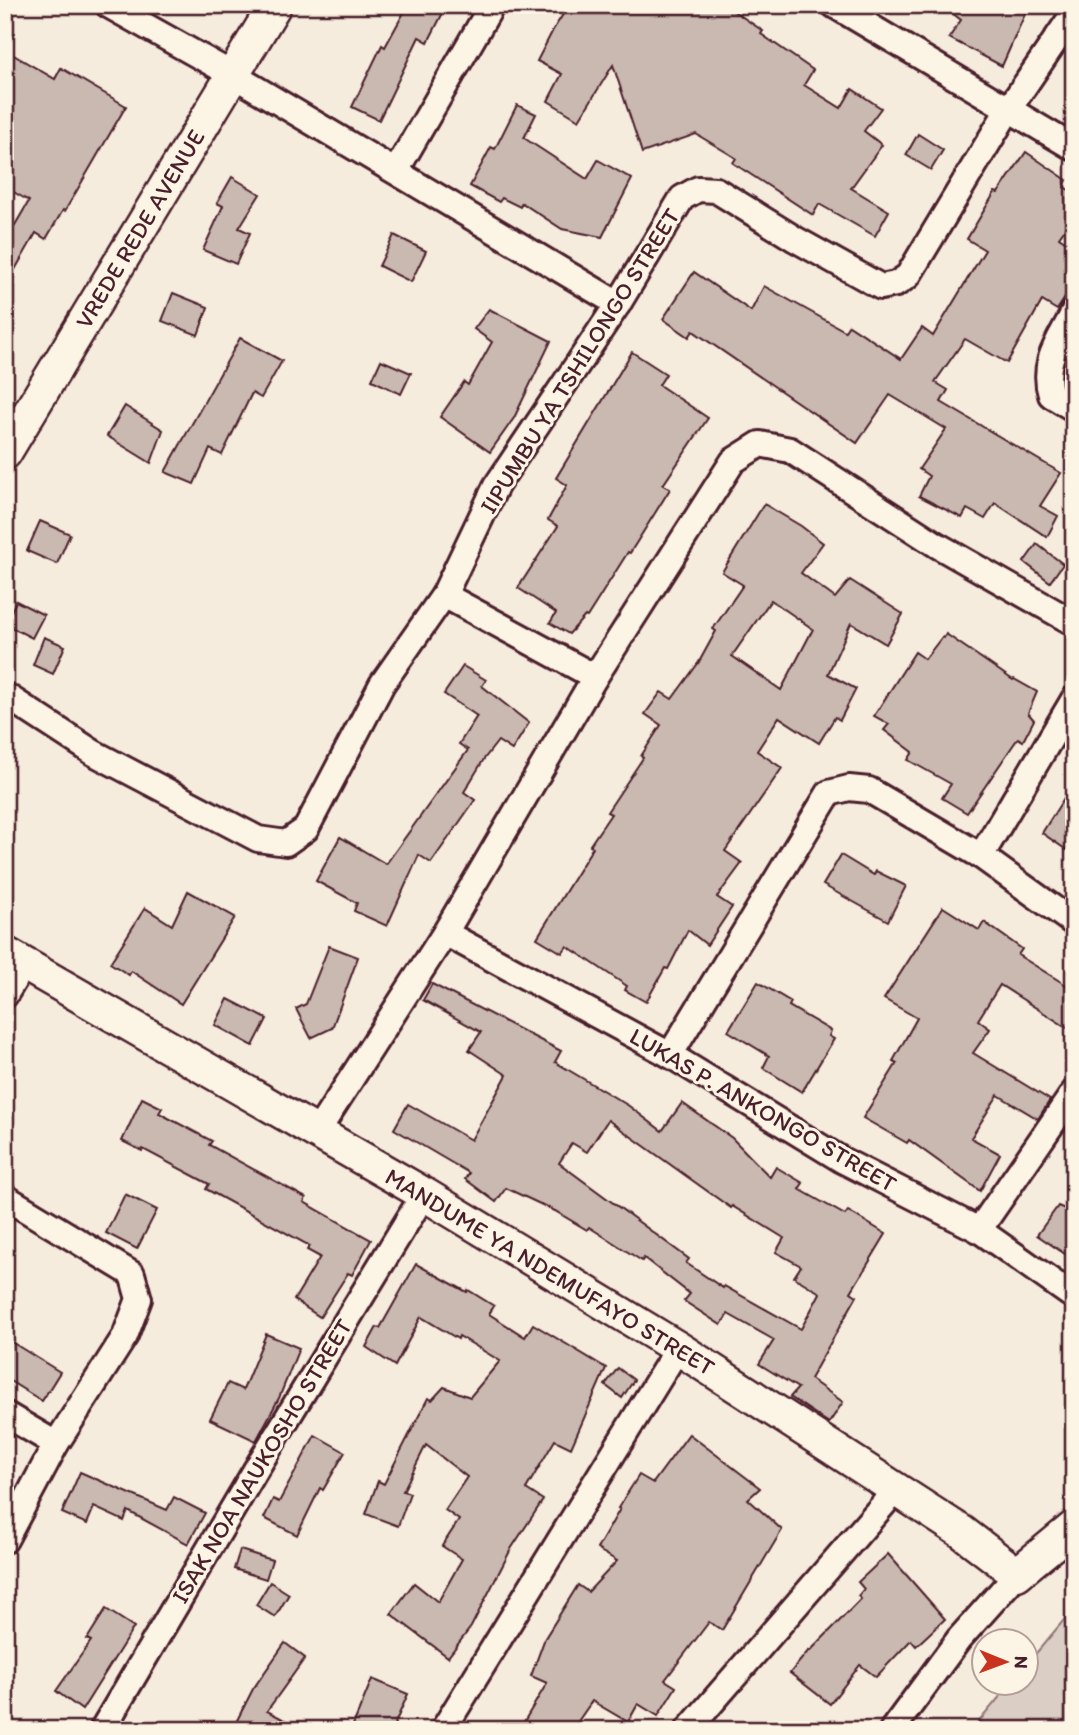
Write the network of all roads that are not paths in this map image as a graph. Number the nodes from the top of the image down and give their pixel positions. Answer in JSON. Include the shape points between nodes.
{"nodes":[{"id":1,"x":108,"y":5,"type":"edge"},
{"id":2,"x":275,"y":5,"type":"edge"},
{"id":3,"x":492,"y":5,"type":"edge"},
{"id":4,"x":834,"y":5,"type":"edge"},
{"id":5,"x":1074,"y":13,"type":"edge"},
{"id":6,"x":233,"y":75,"type":"junction"},
{"id":7,"x":1008,"y":110,"type":"junction"},
{"id":8,"x":1074,"y":148,"type":"edge"},
{"id":9,"x":396,"y":172,"type":"junction"},
{"id":10,"x":618,"y":304,"type":"junction"},
{"id":11,"x":1074,"y":312,"type":"edge"},
{"id":12,"x":1074,"y":409,"type":"edge"},
{"id":13,"x":5,"y":453,"type":"edge"},
{"id":14,"x":444,"y":594,"type":"junction"},
{"id":15,"x":1074,"y":623,"type":"edge"},
{"id":16,"x":595,"y":677,"type":"junction"},
{"id":17,"x":5,"y":695,"type":"edge"},
{"id":18,"x":1074,"y":699,"type":"edge"},
{"id":19,"x":981,"y":856,"type":"junction"},
{"id":20,"x":1074,"y":923,"type":"edge"},
{"id":21,"x":446,"y":933,"type":"junction"},
{"id":22,"x":14,"y":959,"type":"edge"},
{"id":23,"x":5,"y":995,"type":"edge"},
{"id":24,"x":670,"y":1055,"type":"junction"},
{"id":25,"x":1074,"y":1092,"type":"edge"},
{"id":26,"x":317,"y":1132,"type":"junction"},
{"id":27,"x":424,"y":1194,"type":"junction"},
{"id":28,"x":5,"y":1197,"type":"edge"},
{"id":29,"x":979,"y":1230,"type":"junction"},
{"id":30,"x":1074,"y":1297,"type":"edge"},
{"id":31,"x":678,"y":1348,"type":"junction"},
{"id":32,"x":5,"y":1414,"type":"edge"},
{"id":33,"x":56,"y":1444,"type":"junction"},
{"id":34,"x":896,"y":1490,"type":"junction"},
{"id":35,"x":1074,"y":1527,"type":"edge"},
{"id":36,"x":5,"y":1541,"type":"edge"},
{"id":37,"x":1017,"y":1574,"type":"junction"},
{"id":38,"x":102,"y":1730,"type":"edge"},
{"id":39,"x":443,"y":1730,"type":"edge"},
{"id":40,"x":688,"y":1730,"type":"edge"},
{"id":41,"x":891,"y":1730,"type":"edge"}],
"edges":[{"from":1,"to":6,"type":"street"},
{"from":2,"to":6,"type":"street","name":"VREDE REDE AVENUE"},
{"from":3,"to":9,"type":"street"},
{"from":4,"to":7,"type":"street"},
{"from":5,"to":7,"type":"street","name":"IIPUMBU YA TSHILONGO STREET"},
{"from":6,"to":9,"type":"street"},
{"from":6,"to":13,"type":"street","name":"VREDE REDE AVENUE"},
{"from":7,"to":8,"type":"street"},
{"from":7,"to":10,"type":"street","name":"IIPUMBU YA TSHILONGO STREET","via":[[908,276],[896,284],[881,287],[716,190],[698,189],[682,198]]},
{"from":9,"to":10,"type":"street"},
{"from":10,"to":14,"type":"street","name":"IIPUMBU YA TSHILONGO STREET","via":[[496,485]]},
{"from":11,"to":12,"type":"street","via":[[1049,361],[1046,379],[1051,395]]},
{"from":14,"to":16,"type":"street"},
{"from":14,"to":17,"type":"street","name":"IIPUMBU YA TSHILONGO STREET","via":[[382,684],[306,829],[286,843],[246,833],[94,752]]},
{"from":15,"to":16,"type":"street","via":[[937,545],[790,450],[760,444],[733,461]]},
{"from":16,"to":21,"type":"street"},
{"from":18,"to":19,"type":"street"},
{"from":19,"to":20,"type":"street"},
{"from":19,"to":24,"type":"street","via":[[869,790],[829,793]]},
{"from":21,"to":24,"type":"street","name":"LUKAS P. ANKONGO STREET"},
{"from":21,"to":26,"type":"street"},
{"from":22,"to":23,"type":"street"},
{"from":22,"to":26,"type":"street","name":"MANDUME YA NDEMUFAYO STREET"},
{"from":24,"to":29,"type":"street","name":"LUKAS P. ANKONGO STREET","via":[[842,1160]]},
{"from":25,"to":29,"type":"street"},
{"from":26,"to":27,"type":"street","name":"MANDUME YA NDEMUFAYO STREET"},
{"from":27,"to":31,"type":"street","name":"MANDUME YA NDEMUFAYO STREET"},
{"from":27,"to":38,"type":"street","name":"ISAK NOA NAUKOSHO STREET"},
{"from":28,"to":33,"type":"street","via":[[132,1274],[139,1299],[125,1336]]},
{"from":29,"to":30,"type":"street","name":"LUKAS P. ANKONGO STREET"},
{"from":31,"to":34,"type":"street","name":"MANDUME YA NDEMUFAYO STREET"},
{"from":31,"to":39,"type":"street"},
{"from":32,"to":33,"type":"street"},
{"from":33,"to":36,"type":"street"},
{"from":34,"to":37,"type":"street","name":"MANDUME YA NDEMUFAYO STREET"},
{"from":34,"to":40,"type":"street"},
{"from":35,"to":37,"type":"street"},
{"from":37,"to":41,"type":"street","via":[[959,1639]]}]}
